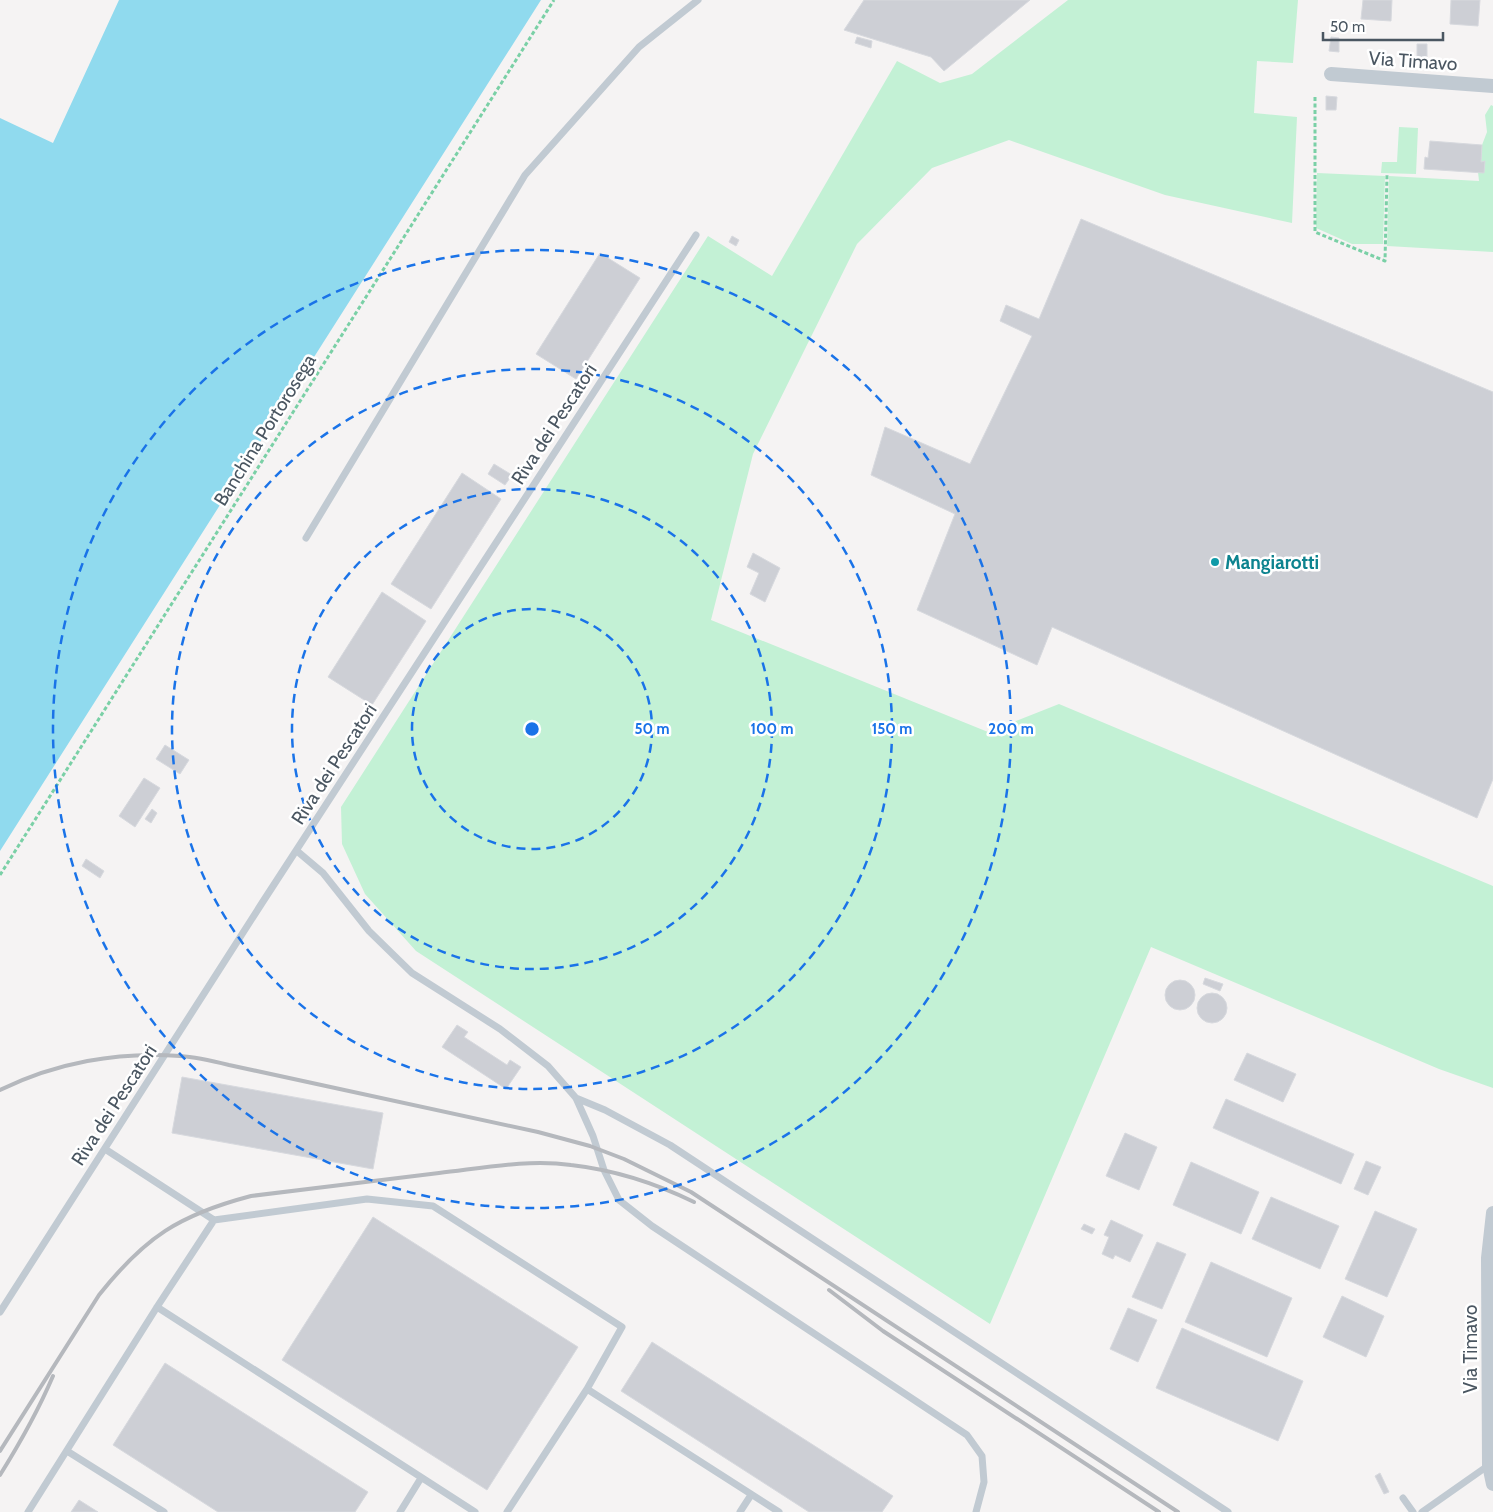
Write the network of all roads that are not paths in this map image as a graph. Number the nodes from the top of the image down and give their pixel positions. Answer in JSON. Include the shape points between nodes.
{"nodes":[{"id":1,"x":698,"y":0,"type":"edge"},
{"id":2,"x":1331,"y":74,"type":"dead end"},
{"id":3,"x":1493,"y":86,"type":"edge"},
{"id":4,"x":696,"y":234,"type":"dead end"},
{"id":5,"x":306,"y":538,"type":"dead end"},
{"id":6,"x":297,"y":851,"type":"junction"},
{"id":7,"x":576,"y":1098,"type":"junction"},
{"id":8,"x":105,"y":1149,"type":"junction"},
{"id":9,"x":1493,"y":1213,"type":"edge"},
{"id":10,"x":214,"y":1220,"type":"junction"},
{"id":11,"x":157,"y":1307,"type":"junction"},
{"id":12,"x":0,"y":1312,"type":"edge"},
{"id":13,"x":587,"y":1389,"type":"junction"},
{"id":14,"x":67,"y":1451,"type":"junction"},
{"id":15,"x":1489,"y":1465,"type":"junction"},
{"id":16,"x":421,"y":1478,"type":"junction"},
{"id":17,"x":1493,"y":1484,"type":"edge"},
{"id":18,"x":751,"y":1495,"type":"junction"},
{"id":19,"x":1403,"y":1498,"type":"dead end"},
{"id":20,"x":28,"y":1512,"type":"edge"},
{"id":21,"x":164,"y":1512,"type":"edge"},
{"id":22,"x":400,"y":1512,"type":"edge"},
{"id":23,"x":475,"y":1512,"type":"edge"},
{"id":24,"x":507,"y":1512,"type":"edge"},
{"id":25,"x":740,"y":1512,"type":"edge"},
{"id":26,"x":779,"y":1512,"type":"edge"},
{"id":27,"x":976,"y":1512,"type":"edge"},
{"id":28,"x":1228,"y":1512,"type":"edge"},
{"id":29,"x":1413,"y":1512,"type":"edge"},
{"id":30,"x":1422,"y":1512,"type":"edge"}],
"edges":[{"from":1,"to":5,"type":"lane","via":[[639,47],[524,175]]},
{"from":2,"to":3,"type":"street","name":"Via Timavo"},
{"from":4,"to":6,"type":"lane","name":"Riva dei Pescatori"},
{"from":6,"to":7,"type":"lane","via":[[323,873],[369,931],[412,973],[500,1029],[541,1060]]},
{"from":6,"to":8,"type":"lane","name":"Riva dei Pescatori"},
{"from":7,"to":27,"type":"lane","via":[[619,1200],[652,1226],[967,1435],[982,1456],[984,1482]]},
{"from":7,"to":28,"type":"lane","via":[[670,1145]]},
{"from":8,"to":10,"type":"lane"},
{"from":8,"to":12,"type":"lane","name":"Riva dei Pescatori"},
{"from":9,"to":15,"type":"street","name":"Via Timavo","via":[[1488,1258]]},
{"from":10,"to":11,"type":"lane"},
{"from":10,"to":13,"type":"lane","via":[[367,1198],[432,1206],[622,1327]]},
{"from":11,"to":14,"type":"lane"},
{"from":11,"to":16,"type":"lane"},
{"from":13,"to":18,"type":"lane"},
{"from":13,"to":24,"type":"lane"},
{"from":14,"to":20,"type":"lane"},
{"from":14,"to":21,"type":"lane"},
{"from":15,"to":17,"type":"street","name":"Via Timavo"},
{"from":15,"to":30,"type":"lane"},
{"from":16,"to":22,"type":"lane"},
{"from":16,"to":23,"type":"lane"},
{"from":18,"to":25,"type":"lane"},
{"from":18,"to":26,"type":"lane"},
{"from":19,"to":29,"type":"lane"}]}
